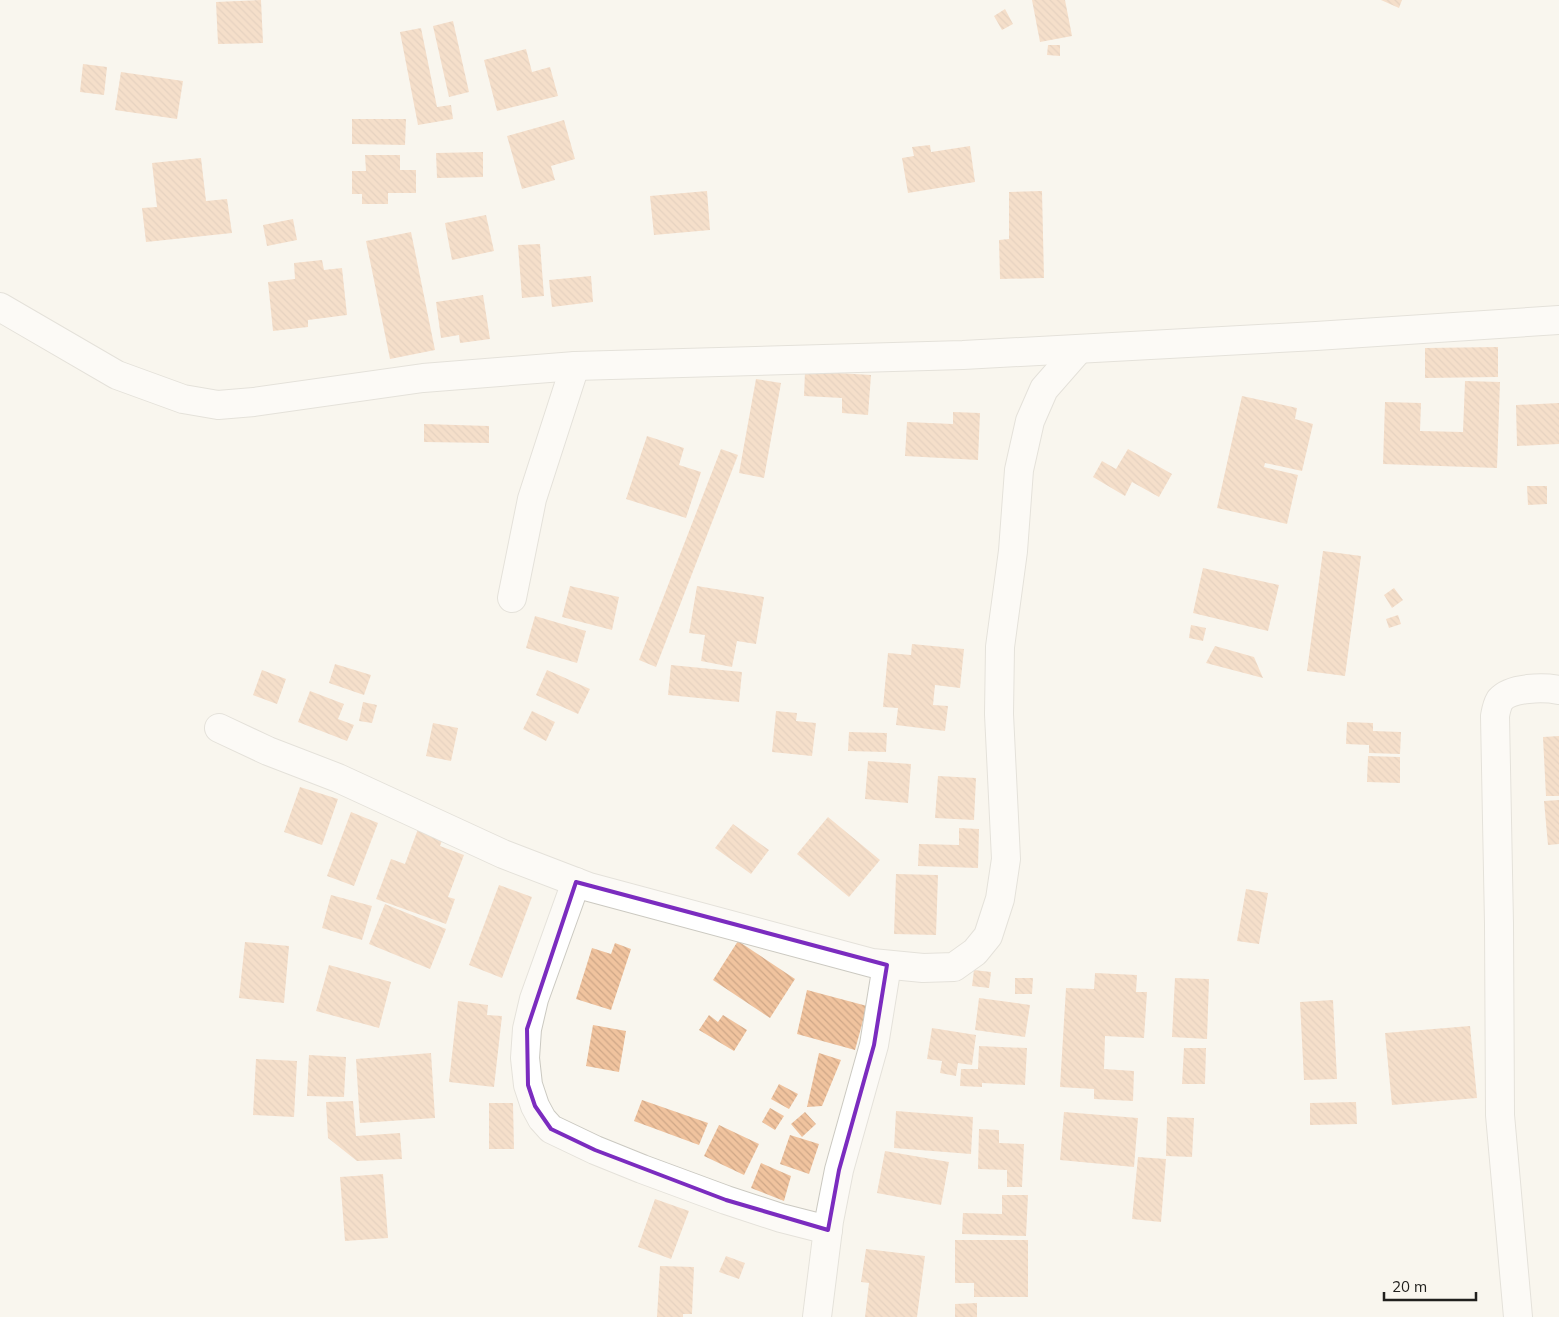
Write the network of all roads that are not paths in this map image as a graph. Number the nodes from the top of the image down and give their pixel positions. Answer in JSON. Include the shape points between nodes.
{"nodes":[{"id":1,"x":0,"y":307,"type":"edge"},
{"id":2,"x":1559,"y":320,"type":"edge"},
{"id":3,"x":1079,"y":349,"type":"junction"},
{"id":4,"x":575,"y":366,"type":"junction"},
{"id":5,"x":512,"y":598,"type":"dead end"},
{"id":6,"x":1559,"y":690,"type":"edge"},
{"id":7,"x":219,"y":728,"type":"dead end"},
{"id":8,"x":576,"y":882,"type":"junction"},
{"id":9,"x":887,"y":965,"type":"junction"},
{"id":10,"x":828,"y":1230,"type":"junction"},
{"id":11,"x":817,"y":1317,"type":"edge"},
{"id":12,"x":1518,"y":1317,"type":"edge"}],
"edges":[{"from":1,"to":4,"type":"street","via":[[117,375],[182,399],[218,405],[423,378]]},
{"from":2,"to":3,"type":"street"},
{"from":3,"to":4,"type":"street","via":[[953,356]]},
{"from":3,"to":9,"type":"street","via":[[1044,389],[1030,421],[1019,470],[1013,551],[1000,647],[999,714],[1006,859],[1000,899],[988,936],[975,952],[954,966]]},
{"from":4,"to":5,"type":"street","via":[[532,499]]},
{"from":6,"to":12,"type":"street","via":[[1542,688],[1512,692],[1499,702],[1495,716],[1500,1115]]},
{"from":7,"to":8,"type":"street","via":[[504,854]]},
{"from":8,"to":9,"type":"street","via":[[706,920],[872,964]]},
{"from":8,"to":10,"type":"street","via":[[534,999],[527,1029],[525,1058],[528,1085],[542,1119],[552,1129],[642,1169],[726,1200]]},
{"from":9,"to":10,"type":"street","via":[[874,1045],[839,1170]]},
{"from":10,"to":11,"type":"street"}]}
